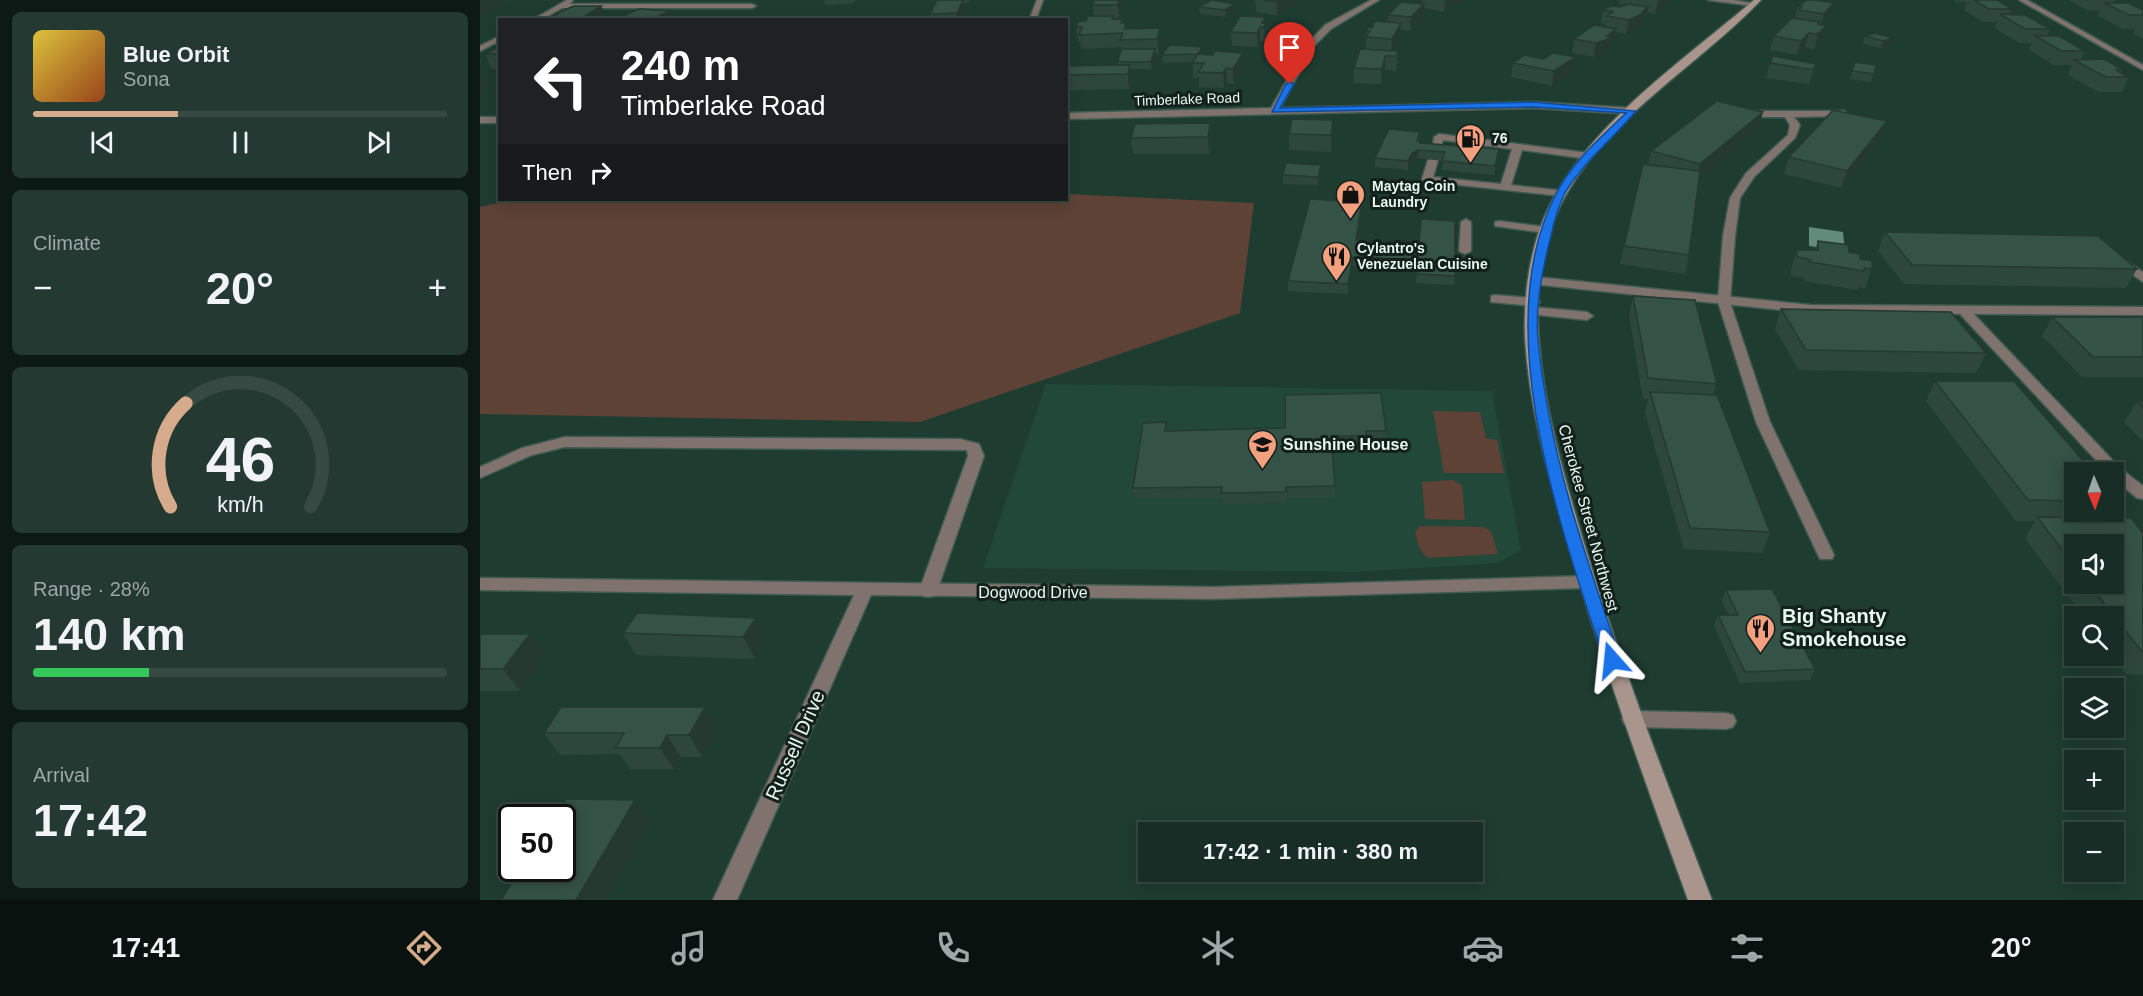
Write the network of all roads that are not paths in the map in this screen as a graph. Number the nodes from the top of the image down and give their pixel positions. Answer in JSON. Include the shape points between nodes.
{"nodes":[{"id":1,"x":572,"y":0,"type":"edge"},
{"id":2,"x":1040,"y":0,"type":"edge"},
{"id":3,"x":1376,"y":0,"type":"edge"},
{"id":4,"x":1712,"y":0,"type":"edge"},
{"id":5,"x":2022,"y":0,"type":"edge"},
{"id":6,"x":1756,"y":2,"type":"edge"},
{"id":7,"x":561,"y":6,"type":"junction"},
{"id":8,"x":752,"y":6,"type":"dead end"},
{"id":9,"x":539,"y":18,"type":"edge"},
{"id":10,"x":1033,"y":18,"type":"edge"},
{"id":11,"x":498,"y":39,"type":"edge"},
{"id":12,"x":480,"y":48,"type":"edge"},
{"id":13,"x":2143,"y":68,"type":"edge"},
{"id":14,"x":1275,"y":111,"type":"junction"},
{"id":15,"x":1632,"y":111,"type":"junction"},
{"id":16,"x":1741,"y":114,"type":"edge"},
{"id":17,"x":1788,"y":114,"type":"junction"},
{"id":18,"x":1844,"y":114,"type":"edge"},
{"id":19,"x":1068,"y":116,"type":"edge"},
{"id":20,"x":480,"y":120,"type":"edge"},
{"id":21,"x":498,"y":120,"type":"edge"},
{"id":22,"x":1518,"y":147,"type":"junction"},
{"id":23,"x":1588,"y":156,"type":"junction"},
{"id":24,"x":1505,"y":187,"type":"junction"},
{"id":25,"x":1561,"y":193,"type":"junction"},
{"id":26,"x":1466,"y":222,"type":"dead end"},
{"id":27,"x":1499,"y":224,"type":"dead end"},
{"id":28,"x":1546,"y":230,"type":"junction"},
{"id":29,"x":1466,"y":251,"type":"dead end"},
{"id":30,"x":2118,"y":258,"type":"edge"},
{"id":31,"x":2143,"y":278,"type":"edge"},
{"id":32,"x":1536,"y":280,"type":"junction"},
{"id":33,"x":1495,"y":299,"type":"dead end"},
{"id":34,"x":1725,"y":302,"type":"junction"},
{"id":35,"x":1534,"y":306,"type":"junction"},
{"id":36,"x":2143,"y":311,"type":"edge"},
{"id":37,"x":1965,"y":312,"type":"junction"},
{"id":38,"x":1587,"y":316,"type":"dead end"},
{"id":39,"x":480,"y":473,"type":"edge"},
{"id":40,"x":2143,"y":494,"type":"edge"},
{"id":41,"x":1826,"y":555,"type":"dead end"},
{"id":42,"x":1586,"y":582,"type":"junction"},
{"id":43,"x":480,"y":584,"type":"edge"},
{"id":44,"x":865,"y":590,"type":"junction"},
{"id":45,"x":928,"y":591,"type":"junction"},
{"id":46,"x":1632,"y":719,"type":"junction"},
{"id":47,"x":1726,"y":721,"type":"dead end"},
{"id":48,"x":725,"y":900,"type":"edge"},
{"id":49,"x":1700,"y":900,"type":"edge"}],
"edges":[{"from":1,"to":7,"type":"street"},
{"from":2,"to":10,"type":"street"},
{"from":3,"to":14,"type":"street","via":[[1328,27],[1311,45]]},
{"from":4,"to":6,"type":"street"},
{"from":5,"to":13,"type":"street"},
{"from":6,"to":15,"type":"main road","name":"Cherokee Street Northwest"},
{"from":7,"to":8,"type":"street"},
{"from":7,"to":9,"type":"street"},
{"from":11,"to":12,"type":"street"},
{"from":14,"to":15,"type":"street","name":"Timberlake Road","via":[[1533,105]]},
{"from":14,"to":19,"type":"street","name":"Timberlake Road"},
{"from":15,"to":23,"type":"main road","name":"Cherokee Street Northwest"},
{"from":16,"to":17,"type":"street"},
{"from":17,"to":18,"type":"street"},
{"from":17,"to":34,"type":"street","via":[[1795,125],[1792,135],[1750,175],[1735,198]]},
{"from":20,"to":21,"type":"street"},
{"from":22,"to":23,"type":"street"},
{"from":22,"to":24,"type":"street"},
{"from":22,"to":24,"type":"street","via":[[1439,137],[1427,179]]},
{"from":23,"to":25,"type":"main road","name":"Cherokee Street Northwest"},
{"from":24,"to":25,"type":"street"},
{"from":25,"to":28,"type":"main road","name":"Cherokee Street Northwest"},
{"from":26,"to":29,"type":"street"},
{"from":27,"to":28,"type":"street"},
{"from":28,"to":32,"type":"main road","name":"Cherokee Street Northwest"},
{"from":30,"to":31,"type":"street"},
{"from":32,"to":34,"type":"street"},
{"from":32,"to":35,"type":"main road","name":"Cherokee Street Northwest"},
{"from":33,"to":35,"type":"street"},
{"from":34,"to":37,"type":"street","via":[[1811,309]]},
{"from":34,"to":41,"type":"street","via":[[1763,422]]},
{"from":35,"to":38,"type":"street"},
{"from":35,"to":42,"type":"main road","name":"Cherokee Street Northwest","via":[[1532,338],[1548,446]]},
{"from":36,"to":37,"type":"street"},
{"from":37,"to":40,"type":"street","via":[[2115,472]]},
{"from":39,"to":45,"type":"street","via":[[527,451],[565,442],[974,447],[976,456]]},
{"from":42,"to":45,"type":"street","name":"Dogwood Drive","via":[[1212,593]]},
{"from":42,"to":46,"type":"main road","name":"Cherokee Street Northwest"},
{"from":43,"to":44,"type":"street","name":"Dogwood Drive"},
{"from":44,"to":45,"type":"street","name":"Dogwood Drive"},
{"from":44,"to":48,"type":"street","name":"Russell Drive"},
{"from":46,"to":47,"type":"street"},
{"from":46,"to":49,"type":"main road","name":"Cherokee Street Northwest"}]}
